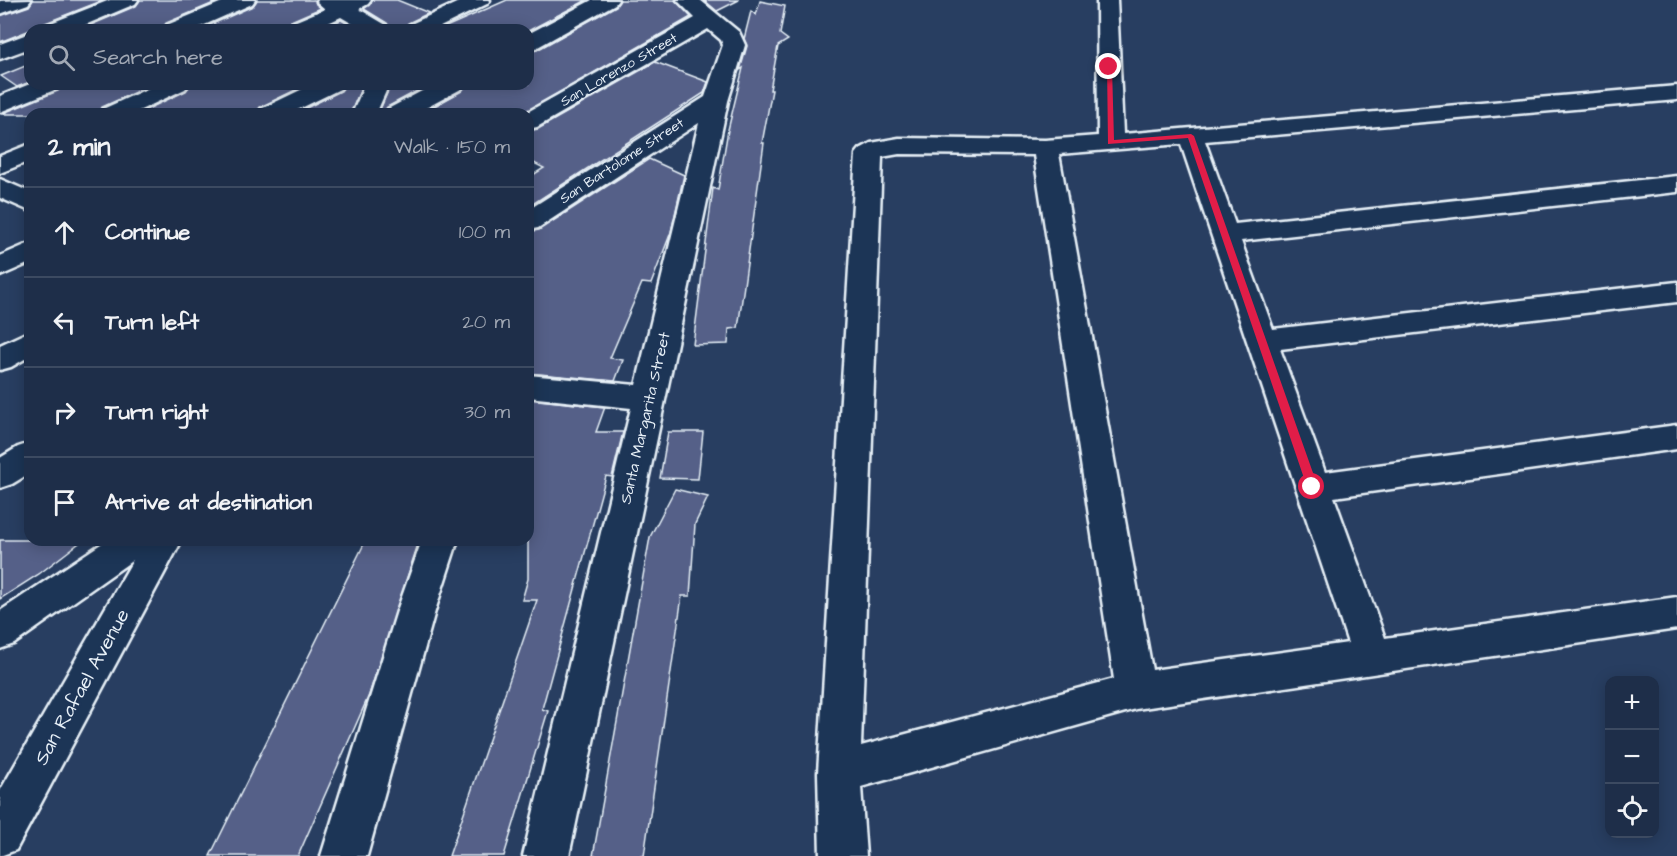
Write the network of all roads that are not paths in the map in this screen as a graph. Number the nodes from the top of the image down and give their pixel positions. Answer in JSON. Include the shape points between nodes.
{"nodes":[{"id":1,"x":21,"y":0,"type":"edge"},
{"id":2,"x":128,"y":0,"type":"edge"},
{"id":3,"x":245,"y":0,"type":"edge"},
{"id":4,"x":322,"y":0,"type":"edge"},
{"id":5,"x":480,"y":0,"type":"edge"},
{"id":6,"x":608,"y":0,"type":"edge"},
{"id":7,"x":1107,"y":0,"type":"edge"},
{"id":8,"x":351,"y":4,"type":"edge"},
{"id":9,"x":0,"y":8,"type":"edge"},
{"id":10,"x":698,"y":9,"type":"edge"},
{"id":11,"x":69,"y":24,"type":"edge"},
{"id":12,"x":189,"y":24,"type":"edge"},
{"id":13,"x":308,"y":24,"type":"edge"},
{"id":14,"x":372,"y":24,"type":"edge"},
{"id":15,"x":430,"y":24,"type":"edge"},
{"id":16,"x":534,"y":40,"type":"edge"},
{"id":17,"x":24,"y":42,"type":"edge"},
{"id":18,"x":0,"y":52,"type":"edge"},
{"id":19,"x":35,"y":90,"type":"edge"},
{"id":20,"x":164,"y":90,"type":"edge"},
{"id":21,"x":320,"y":90,"type":"edge"},
{"id":22,"x":374,"y":90,"type":"edge"},
{"id":23,"x":442,"y":90,"type":"edge"},
{"id":24,"x":1677,"y":93,"type":"edge"},
{"id":25,"x":716,"y":101,"type":"junction"},
{"id":26,"x":0,"y":105,"type":"edge"},
{"id":27,"x":125,"y":108,"type":"edge"},
{"id":28,"x":282,"y":108,"type":"edge"},
{"id":29,"x":367,"y":108,"type":"edge"},
{"id":30,"x":408,"y":108,"type":"edge"},
{"id":31,"x":534,"y":118,"type":"edge"},
{"id":32,"x":1191,"y":136,"type":"junction"},
{"id":33,"x":1111,"y":143,"type":"junction"},
{"id":34,"x":1046,"y":148,"type":"junction"},
{"id":35,"x":24,"y":155,"type":"edge"},
{"id":36,"x":0,"y":165,"type":"edge"},
{"id":37,"x":1677,"y":184,"type":"edge"},
{"id":38,"x":0,"y":187,"type":"edge"},
{"id":39,"x":24,"y":200,"type":"edge"},
{"id":40,"x":534,"y":218,"type":"edge"},
{"id":41,"x":1225,"y":234,"type":"junction"},
{"id":42,"x":24,"y":255,"type":"edge"},
{"id":43,"x":0,"y":267,"type":"edge"},
{"id":44,"x":1677,"y":292,"type":"edge"},
{"id":45,"x":1262,"y":341,"type":"junction"},
{"id":46,"x":24,"y":345,"type":"edge"},
{"id":47,"x":0,"y":359,"type":"edge"},
{"id":48,"x":534,"y":387,"type":"edge"},
{"id":49,"x":649,"y":399,"type":"junction"},
{"id":50,"x":1677,"y":437,"type":"edge"},
{"id":51,"x":24,"y":460,"type":"edge"},
{"id":52,"x":0,"y":475,"type":"edge"},
{"id":53,"x":1312,"y":487,"type":"junction"},
{"id":54,"x":126,"y":546,"type":"edge"},
{"id":55,"x":161,"y":546,"type":"edge"},
{"id":56,"x":438,"y":546,"type":"edge"},
{"id":57,"x":1677,"y":613,"type":"edge"},
{"id":58,"x":0,"y":632,"type":"edge"},
{"id":59,"x":1372,"y":657,"type":"junction"},
{"id":60,"x":1136,"y":691,"type":"junction"},
{"id":61,"x":839,"y":773,"type":"junction"},
{"id":62,"x":0,"y":834,"type":"edge"},
{"id":63,"x":344,"y":856,"type":"edge"},
{"id":64,"x":546,"y":856,"type":"edge"},
{"id":65,"x":843,"y":856,"type":"edge"}],
"edges":[{"from":1,"to":9,"type":"street"},
{"from":2,"to":11,"type":"street"},
{"from":3,"to":12,"type":"street"},
{"from":4,"to":8,"type":"street"},
{"from":5,"to":15,"type":"street"},
{"from":6,"to":16,"type":"street"},
{"from":7,"to":33,"type":"street"},
{"from":8,"to":13,"type":"street"},
{"from":8,"to":14,"type":"street"},
{"from":10,"to":25,"type":"street","name":"Santa Margarita Street","via":[[731,37],[734,45]]},
{"from":10,"to":31,"type":"street","name":"San Lorenzo Street"},
{"from":17,"to":18,"type":"street"},
{"from":19,"to":26,"type":"street"},
{"from":20,"to":27,"type":"street"},
{"from":21,"to":28,"type":"street"},
{"from":22,"to":29,"type":"street"},
{"from":23,"to":30,"type":"street"},
{"from":24,"to":32,"type":"street"},
{"from":25,"to":40,"type":"street","name":"San Bartolome Street"},
{"from":25,"to":49,"type":"street","name":"Santa Margarita Street"},
{"from":32,"to":33,"type":"street"},
{"from":32,"to":41,"type":"street"},
{"from":33,"to":34,"type":"street"},
{"from":34,"to":60,"type":"street"},
{"from":34,"to":61,"type":"street","via":[[899,146],[869,154]]},
{"from":35,"to":36,"type":"street"},
{"from":37,"to":41,"type":"street"},
{"from":38,"to":39,"type":"street"},
{"from":41,"to":45,"type":"street"},
{"from":42,"to":43,"type":"street"},
{"from":44,"to":45,"type":"street"},
{"from":45,"to":53,"type":"street"},
{"from":46,"to":47,"type":"street"},
{"from":48,"to":49,"type":"street"},
{"from":49,"to":64,"type":"street","name":"Santa Margarita Street"},
{"from":50,"to":53,"type":"street"},
{"from":51,"to":52,"type":"street"},
{"from":53,"to":59,"type":"street"},
{"from":54,"to":58,"type":"street"},
{"from":55,"to":62,"type":"street","name":"San Rafael Avenue"},
{"from":56,"to":63,"type":"street"},
{"from":57,"to":59,"type":"street"},
{"from":59,"to":60,"type":"street"},
{"from":60,"to":61,"type":"street"},
{"from":61,"to":65,"type":"street"}]}
